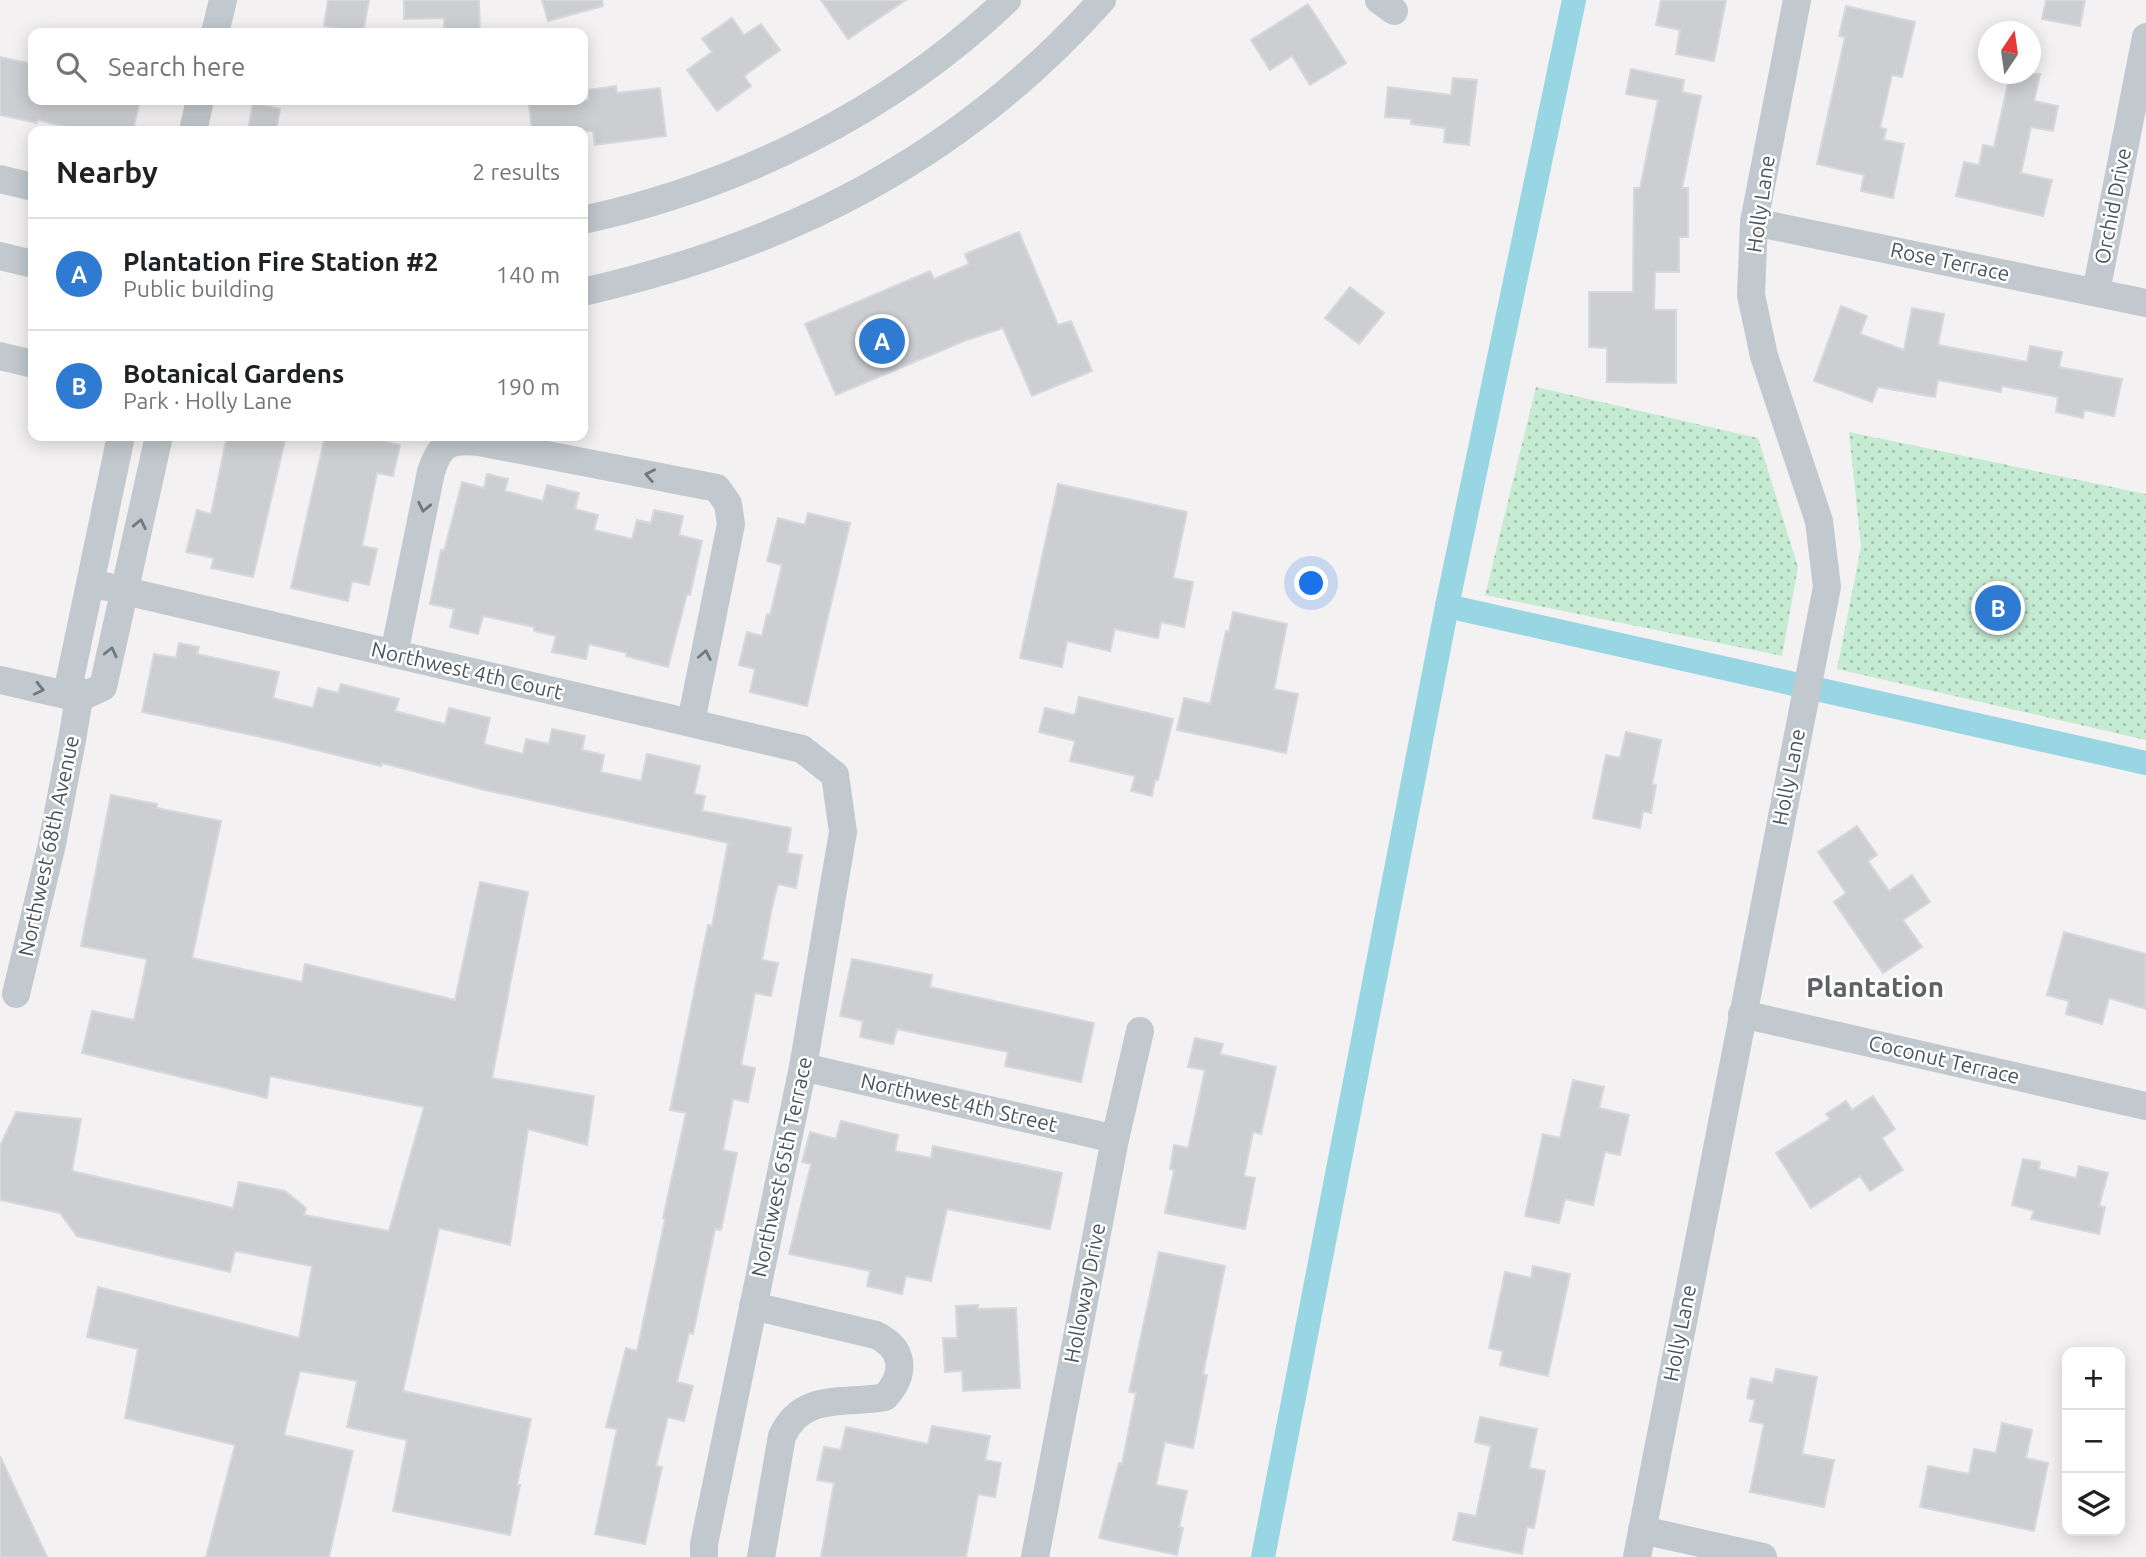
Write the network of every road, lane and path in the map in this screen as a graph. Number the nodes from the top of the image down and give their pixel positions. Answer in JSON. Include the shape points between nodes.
{"nodes":[{"id":1,"x":223,"y":0,"type":"edge"},
{"id":2,"x":1007,"y":0,"type":"edge"},
{"id":3,"x":1102,"y":0,"type":"edge"},
{"id":4,"x":1797,"y":0,"type":"edge"},
{"id":5,"x":216,"y":28,"type":"edge"},
{"id":6,"x":2146,"y":37,"type":"edge"},
{"id":7,"x":199,"y":105,"type":"edge"},
{"id":8,"x":194,"y":126,"type":"edge"},
{"id":9,"x":0,"y":179,"type":"edge"},
{"id":10,"x":28,"y":186,"type":"edge"},
{"id":11,"x":588,"y":219,"type":"edge"},
{"id":12,"x":1754,"y":222,"type":"junction"},
{"id":13,"x":0,"y":256,"type":"edge"},
{"id":14,"x":28,"y":263,"type":"edge"},
{"id":15,"x":588,"y":291,"type":"edge"},
{"id":16,"x":2096,"y":292,"type":"junction"},
{"id":17,"x":2146,"y":303,"type":"edge"},
{"id":18,"x":0,"y":356,"type":"edge"},
{"id":19,"x":28,"y":363,"type":"edge"},
{"id":20,"x":120,"y":441,"type":"edge"},
{"id":21,"x":158,"y":441,"type":"edge"},
{"id":22,"x":92,"y":583,"type":"junction"},
{"id":23,"x":125,"y":590,"type":"junction"},
{"id":24,"x":394,"y":654,"type":"junction"},
{"id":25,"x":0,"y":680,"type":"edge"},
{"id":26,"x":79,"y":698,"type":"junction"},
{"id":27,"x":691,"y":722,"type":"junction"},
{"id":28,"x":835,"y":775,"type":"joint"},
{"id":29,"x":16,"y":994,"type":"dead end"},
{"id":30,"x":1742,"y":1014,"type":"junction"},
{"id":31,"x":1140,"y":1031,"type":"dead end"},
{"id":32,"x":803,"y":1067,"type":"junction"},
{"id":33,"x":2146,"y":1106,"type":"edge"},
{"id":34,"x":1115,"y":1139,"type":"junction"},
{"id":35,"x":753,"y":1306,"type":"junction"},
{"id":36,"x":1639,"y":1543,"type":"edge"},
{"id":37,"x":704,"y":1557,"type":"edge"},
{"id":38,"x":761,"y":1557,"type":"edge"},
{"id":39,"x":1035,"y":1557,"type":"edge"},
{"id":40,"x":1763,"y":1557,"type":"edge"}],
"edges":[{"from":1,"to":5,"type":"street"},
{"from":2,"to":11,"type":"street","via":[[926,68],[780,154],[717,181]]},
{"from":3,"to":15,"type":"street","via":[[975,119],[890,177],[737,247]]},
{"from":4,"to":12,"type":"street","name":"Holly Lane"},
{"from":6,"to":16,"type":"street","name":"Orchid Drive"},
{"from":7,"to":8,"type":"street"},
{"from":9,"to":10,"type":"street"},
{"from":12,"to":16,"type":"street","name":"Rose Terrace"},
{"from":12,"to":30,"type":"street","name":"Holly Lane","via":[[1751,295],[1764,356],[1819,521],[1827,587]]},
{"from":13,"to":14,"type":"street"},
{"from":16,"to":17,"type":"street","name":"Rose Terrace"},
{"from":18,"to":19,"type":"street"},
{"from":20,"to":22,"type":"street","name":"Northwest 68th Avenue"},
{"from":23,"to":21,"type":"street","one_way":true},
{"from":22,"to":23,"type":"street","name":"Northwest 4th Court"},
{"from":22,"to":26,"type":"street","name":"Northwest 68th Avenue","via":[[70,679]]},
{"from":23,"to":24,"type":"street","name":"Northwest 4th Court"},
{"from":26,"to":23,"type":"street","one_way":true,"via":[[103,687]]},
{"from":24,"to":27,"type":"street","name":"Northwest 4th Court"},
{"from":27,"to":24,"type":"street","one_way":true,"via":[[731,524],[728,504],[717,488],[480,442],[446,444],[431,472]]},
{"from":25,"to":26,"type":"street","one_way":true},
{"from":26,"to":29,"type":"street","name":"Northwest 68th Avenue","via":[[52,844]]},
{"from":27,"to":28,"type":"street","name":"Northwest 4th Court","via":[[802,749]]},
{"from":28,"to":32,"type":"street","name":"Northwest 65th Terrace","via":[[843,832]]},
{"from":30,"to":33,"type":"street","name":"Coconut Terrace"},
{"from":30,"to":36,"type":"street","name":"Holly Lane"},
{"from":31,"to":34,"type":"street","name":"Holloway Drive"},
{"from":32,"to":34,"type":"street","name":"Northwest 4th Street"},
{"from":32,"to":35,"type":"street","name":"Northwest 65th Terrace"},
{"from":34,"to":39,"type":"street","name":"Holloway Drive"},
{"from":35,"to":37,"type":"street","name":"Northwest 65th Terrace"},
{"from":35,"to":38,"type":"street","via":[[876,1335],[889,1341],[900,1358],[899,1374],[885,1397],[822,1402],[787,1425]]},
{"from":36,"to":40,"type":"street"}]}
